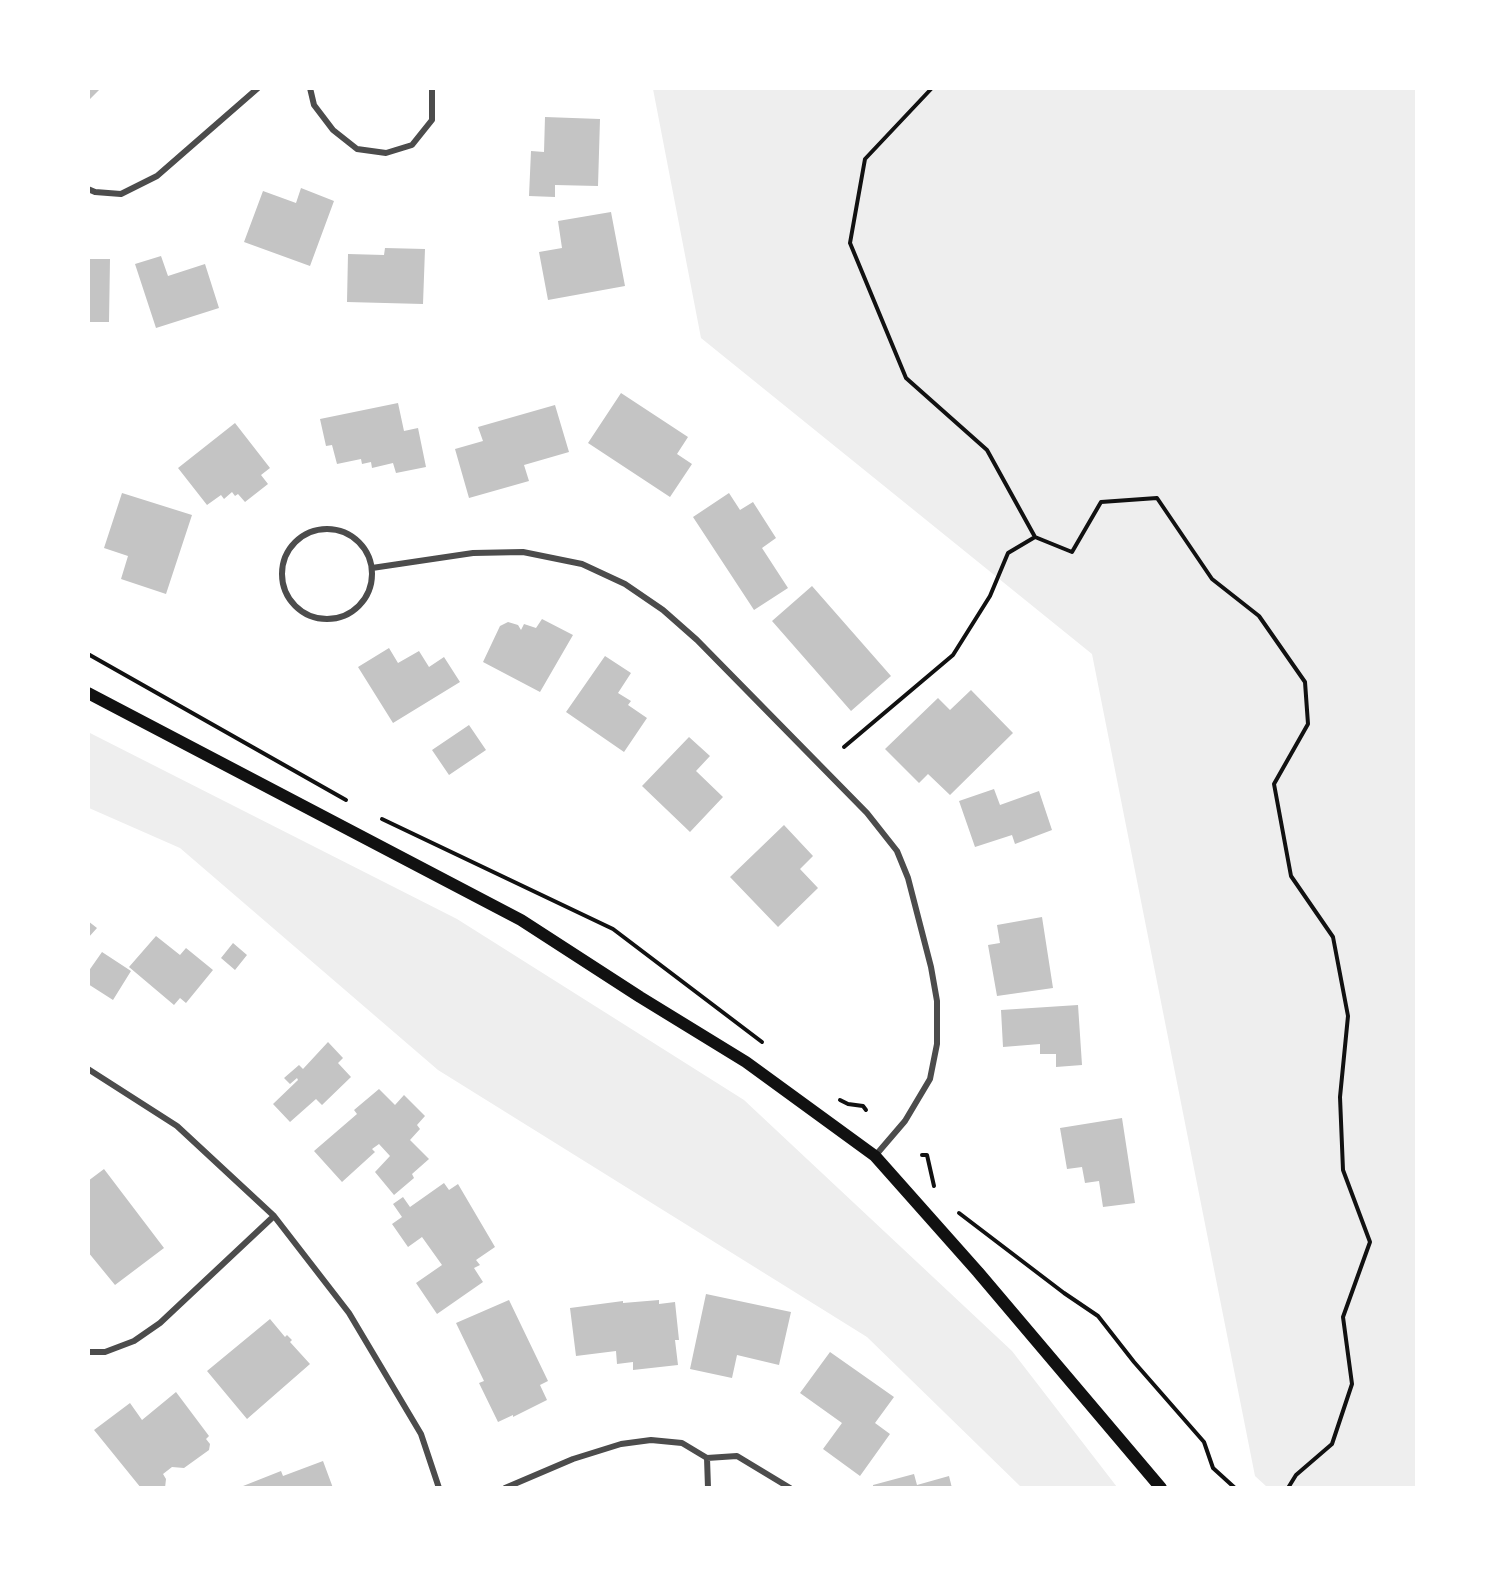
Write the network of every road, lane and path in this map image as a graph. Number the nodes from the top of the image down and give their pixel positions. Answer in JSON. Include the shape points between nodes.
{"nodes":[{"id":1,"x":258,"y":88,"type":"edge"},
{"id":2,"x":310,"y":88,"type":"edge"},
{"id":3,"x":432,"y":88,"type":"edge"},
{"id":4,"x":932,"y":88,"type":"edge"},
{"id":5,"x":88,"y":189,"type":"edge"},
{"id":6,"x":1035,"y":537,"type":"junction"},
{"id":7,"x":372,"y":568,"type":"junction"},
{"id":8,"x":88,"y":693,"type":"edge"},
{"id":9,"x":844,"y":747,"type":"dead end"},
{"id":10,"x":88,"y":1069,"type":"edge"},
{"id":11,"x":922,"y":1155,"type":"dead end"},
{"id":12,"x":875,"y":1156,"type":"junction"},
{"id":13,"x":936,"y":1195,"type":"dead end"},
{"id":14,"x":954,"y":1209,"type":"dead end"},
{"id":15,"x":274,"y":1216,"type":"junction"},
{"id":16,"x":88,"y":1352,"type":"edge"},
{"id":17,"x":707,"y":1458,"type":"junction"},
{"id":18,"x":439,"y":1488,"type":"edge"},
{"id":19,"x":505,"y":1488,"type":"edge"},
{"id":20,"x":708,"y":1488,"type":"edge"},
{"id":21,"x":790,"y":1488,"type":"edge"},
{"id":22,"x":1161,"y":1488,"type":"edge"},
{"id":23,"x":1235,"y":1488,"type":"edge"},
{"id":24,"x":1288,"y":1488,"type":"edge"}],
"edges":[{"from":1,"to":5,"type":"street","via":[[157,176],[121,194]]},
{"from":2,"to":3,"type":"street","via":[[314,105],[333,130],[357,149],[386,153],[412,145],[432,120]]},
{"from":4,"to":6,"type":"path","via":[[865,159],[850,243],[906,378],[987,450]]},
{"from":6,"to":9,"type":"path","via":[[1008,553],[990,596],[953,655]]},
{"from":6,"to":24,"type":"path","via":[[1072,552],[1101,502],[1157,498],[1212,579],[1259,616],[1305,682],[1308,724],[1274,784],[1292,876],[1333,937],[1348,1016],[1340,1097],[1343,1170],[1370,1242],[1343,1317],[1352,1384],[1332,1444],[1296,1475]]},
{"from":7,"to":7,"type":"street","via":[[368,554],[354,538],[321,529],[307,534],[291,548],[282,567],[282,581],[300,611],[320,619],[334,619],[348,615],[368,596]]},
{"from":7,"to":12,"type":"street","via":[[473,553],[524,552],[582,564],[625,584],[697,640],[867,813],[897,851],[908,878],[937,1001],[937,1044],[930,1079],[905,1121]]},
{"from":8,"to":12,"type":"main road","via":[[521,920],[746,1062]]},
{"from":10,"to":15,"type":"street","via":[[177,1126]]},
{"from":11,"to":13,"type":"path","via":[[927,1155]]},
{"from":12,"to":22,"type":"main road"},
{"from":14,"to":23,"type":"path","via":[[1098,1316],[1204,1442],[1213,1468]]},
{"from":15,"to":16,"type":"street","via":[[160,1323],[134,1341],[105,1352]]},
{"from":15,"to":18,"type":"street","via":[[349,1313],[421,1434]]},
{"from":17,"to":19,"type":"street","via":[[681,1443],[651,1440],[621,1444]]},
{"from":17,"to":20,"type":"street"},
{"from":17,"to":21,"type":"street","via":[[737,1456]]}]}
